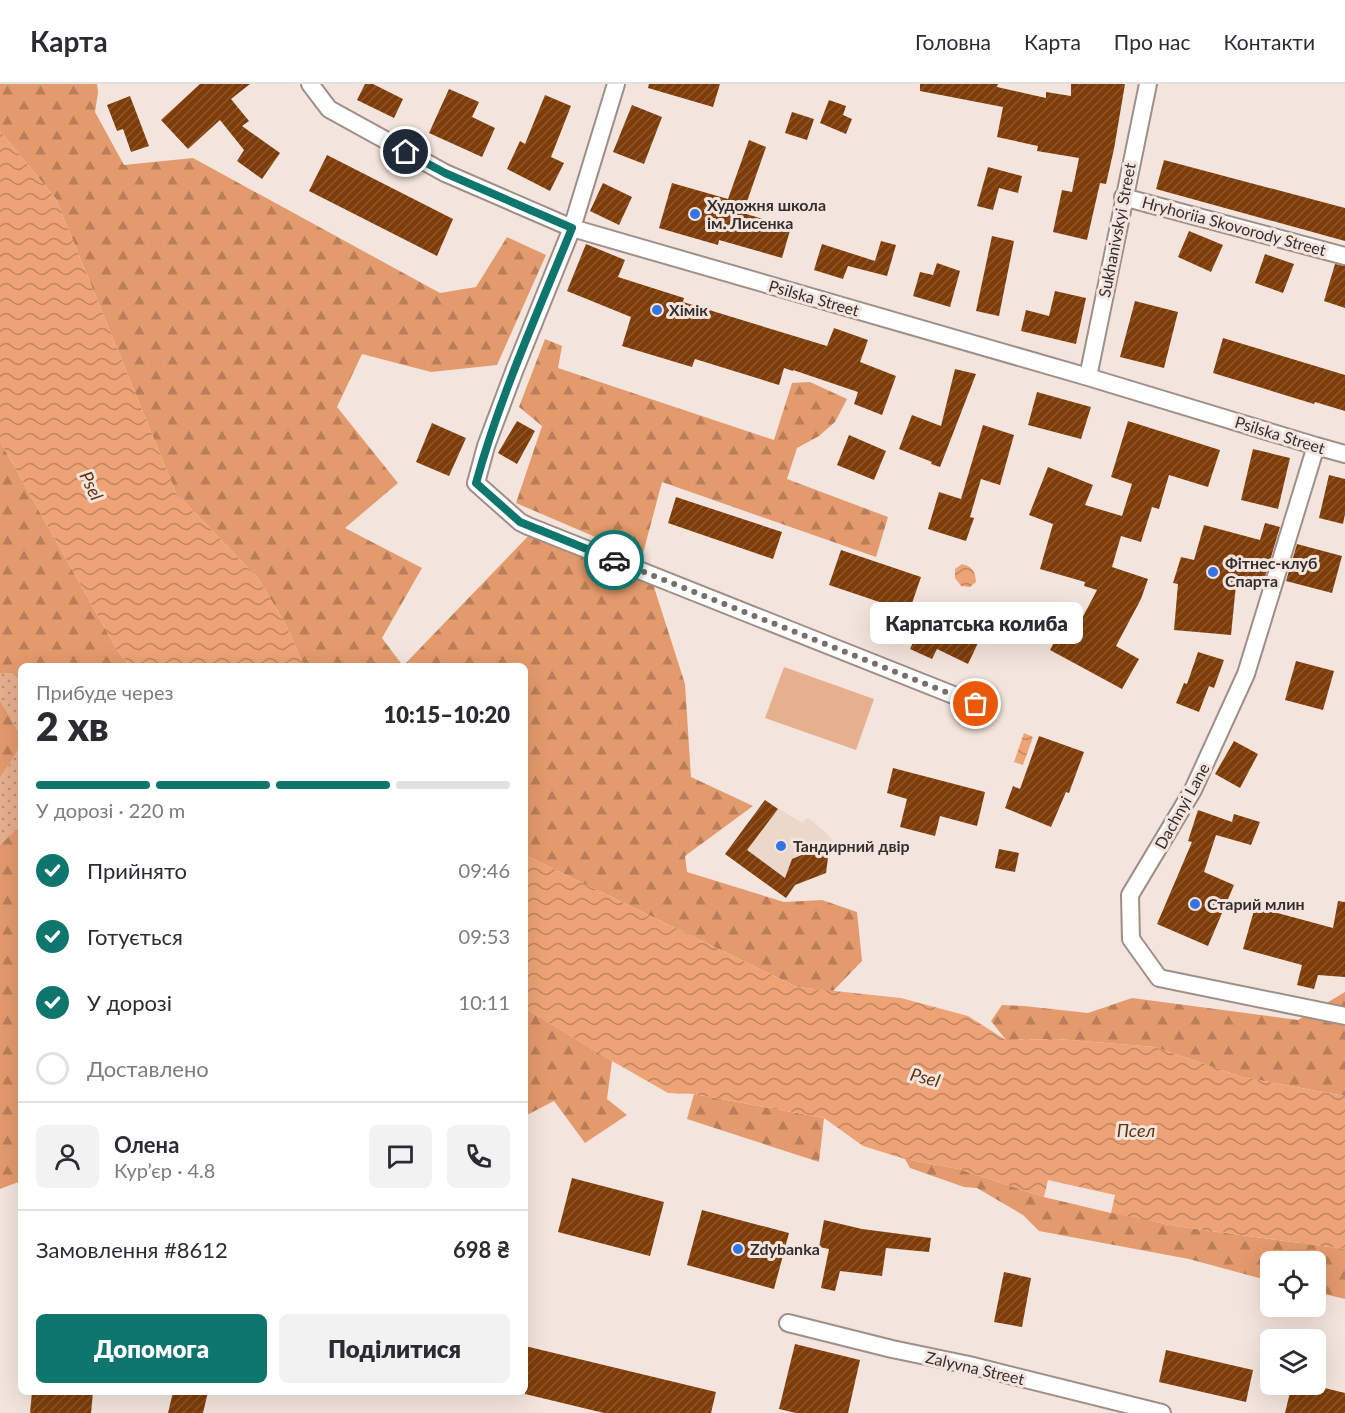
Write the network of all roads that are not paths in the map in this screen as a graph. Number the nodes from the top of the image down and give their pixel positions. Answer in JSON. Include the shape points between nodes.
{"nodes":[{"id":1,"x":310,"y":84,"type":"edge"},
{"id":2,"x":616,"y":84,"type":"edge"},
{"id":3,"x":1148,"y":84,"type":"edge"},
{"id":4,"x":1124,"y":197,"type":"junction"},
{"id":5,"x":572,"y":228,"type":"junction"},
{"id":6,"x":1345,"y":256,"type":"edge"},
{"id":7,"x":1088,"y":377,"type":"junction"},
{"id":8,"x":1316,"y":446,"type":"junction"},
{"id":9,"x":1345,"y":454,"type":"edge"},
{"id":10,"x":976,"y":704,"type":"dead end"},
{"id":11,"x":1345,"y":1016,"type":"edge"},
{"id":12,"x":788,"y":1323,"type":"dead end"},
{"id":13,"x":1162,"y":1413,"type":"edge"}],
"edges":[{"from":1,"to":5,"type":"street","name":"Psilska Street","via":[[329,109],[445,173]]},
{"from":2,"to":5,"type":"street"},
{"from":3,"to":4,"type":"street","name":"Sukhanivskyi Street"},
{"from":4,"to":6,"type":"street","name":"Hryhoriia Skovorody Street"},
{"from":4,"to":7,"type":"street","name":"Sukhanivskyi Street"},
{"from":5,"to":7,"type":"street","name":"Psilska Street"},
{"from":5,"to":10,"type":"street","via":[[486,446],[476,483],[528,526]]},
{"from":7,"to":8,"type":"street","name":"Psilska Street"},
{"from":8,"to":9,"type":"street","name":"Psilska Street"},
{"from":8,"to":11,"type":"street","name":"Dachnyi Lane","via":[[1246,674],[1193,790],[1130,894],[1131,939],[1159,978]]},
{"from":12,"to":13,"type":"street","name":"Zalyvna Street"}]}
